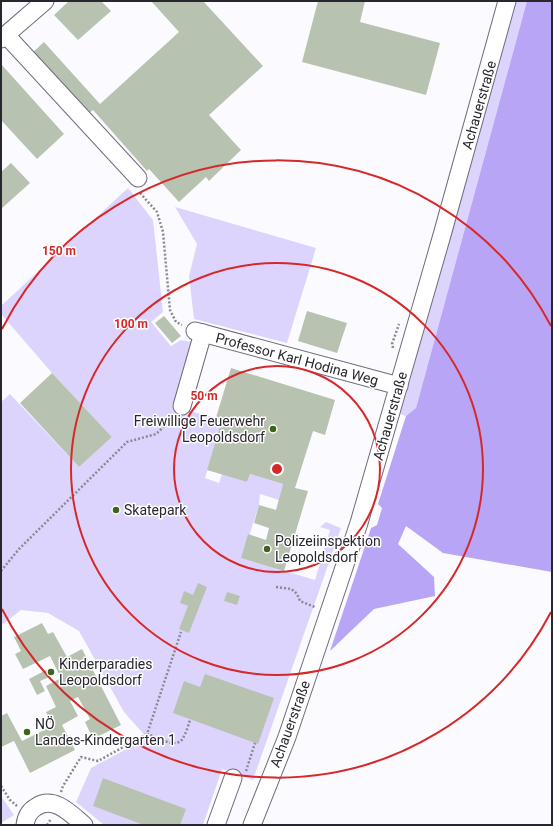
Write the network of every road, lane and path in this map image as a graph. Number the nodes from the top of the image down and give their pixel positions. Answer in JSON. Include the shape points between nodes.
{"nodes":[{"id":1,"x":45,"y":1,"type":"edge"},
{"id":2,"x":507,"y":1,"type":"edge"},
{"id":3,"x":3,"y":37,"type":"edge"},
{"id":4,"x":137,"y":183,"type":"joint"},
{"id":5,"x":199,"y":332,"type":"junction"},
{"id":6,"x":399,"y":386,"type":"junction"},
{"id":7,"x":182,"y":406,"type":"joint"},
{"id":8,"x":1,"y":571,"type":"edge"},
{"id":9,"x":276,"y":586,"type":"dead end"},
{"id":10,"x":317,"y":608,"type":"dead end"},
{"id":11,"x":181,"y":632,"type":"dead end"},
{"id":12,"x":190,"y":720,"type":"dead end"},
{"id":13,"x":147,"y":734,"type":"junction"},
{"id":14,"x":255,"y":743,"type":"dead end"},
{"id":15,"x":238,"y":777,"type":"joint"},
{"id":16,"x":1,"y":786,"type":"edge"},
{"id":17,"x":67,"y":815,"type":"edge"},
{"id":18,"x":26,"y":820,"type":"edge"},
{"id":19,"x":84,"y":825,"type":"edge"},
{"id":20,"x":216,"y":825,"type":"edge"},
{"id":21,"x":252,"y":825,"type":"edge"}],
"edges":[{"from":1,"to":3,"type":"street"},
{"from":2,"to":6,"type":"street","name":"Achauerstraße"},
{"from":3,"to":4,"type":"street"},
{"from":4,"to":5,"type":"path","via":[[157,212],[163,232],[170,310],[176,322]]},
{"from":5,"to":6,"type":"street","name":"Professor Karl Hodina Weg"},
{"from":5,"to":7,"type":"street"},
{"from":6,"to":21,"type":"street","name":"Achauerstraße","via":[[338,587],[287,737]]},
{"from":7,"to":8,"type":"path","via":[[173,420],[156,434],[127,442],[19,549]]},
{"from":9,"to":10,"type":"path","via":[[293,589],[300,601]]},
{"from":11,"to":13,"type":"path"},
{"from":12,"to":13,"type":"path","via":[[183,740],[179,743],[174,744]]},
{"from":13,"to":17,"type":"path","via":[[98,761],[81,757],[63,786]]},
{"from":14,"to":15,"type":"path"},
{"from":15,"to":20,"type":"street"},
{"from":16,"to":18,"type":"path"},
{"from":17,"to":18,"type":"street","via":[[44,803],[31,810]]},
{"from":17,"to":19,"type":"street"}]}
